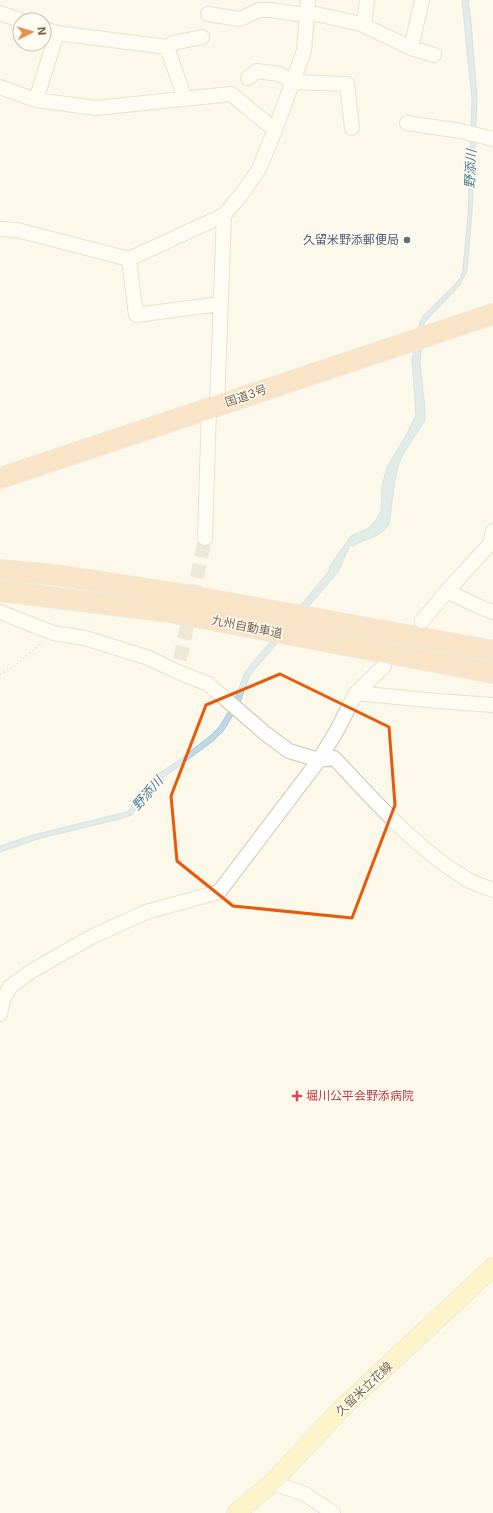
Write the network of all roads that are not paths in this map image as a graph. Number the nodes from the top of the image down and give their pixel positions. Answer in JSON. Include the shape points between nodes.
{"nodes":[{"id":1,"x":366,"y":0,"type":"edge"},
{"id":2,"x":422,"y":0,"type":"edge"},
{"id":3,"x":308,"y":6,"type":"edge"},
{"id":4,"x":0,"y":13,"type":"edge"},
{"id":5,"x":208,"y":14,"type":"dead end"},
{"id":6,"x":12,"y":17,"type":"edge"},
{"id":7,"x":364,"y":26,"type":"junction"},
{"id":8,"x":52,"y":31,"type":"edge"},
{"id":9,"x":202,"y":37,"type":"dead end"},
{"id":10,"x":167,"y":47,"type":"junction"},
{"id":11,"x":411,"y":48,"type":"junction"},
{"id":12,"x":46,"y":52,"type":"edge"},
{"id":13,"x":434,"y":55,"type":"dead end"},
{"id":14,"x":248,"y":78,"type":"dead end"},
{"id":15,"x":292,"y":82,"type":"junction"},
{"id":16,"x":0,"y":88,"type":"edge"},
{"id":17,"x":185,"y":99,"type":"junction"},
{"id":18,"x":36,"y":100,"type":"junction"},
{"id":19,"x":407,"y":123,"type":"dead end"},
{"id":20,"x":352,"y":128,"type":"dead end"},
{"id":21,"x":275,"y":130,"type":"junction"},
{"id":22,"x":493,"y":140,"type":"edge"},
{"id":23,"x":224,"y":215,"type":"junction"},
{"id":24,"x":0,"y":229,"type":"edge"},
{"id":25,"x":129,"y":259,"type":"junction"},
{"id":26,"x":220,"y":304,"type":"junction"},
{"id":27,"x":493,"y":314,"type":"edge"},
{"id":28,"x":213,"y":407,"type":"junction"},
{"id":29,"x":0,"y":478,"type":"edge"},
{"id":30,"x":493,"y":531,"type":"edge"},
{"id":31,"x":204,"y":538,"type":"tunnel mouth"},
{"id":32,"x":0,"y":570,"type":"edge"},
{"id":33,"x":447,"y":590,"type":"junction"},
{"id":34,"x":0,"y":591,"type":"edge"},
{"id":35,"x":0,"y":612,"type":"edge"},
{"id":36,"x":493,"y":612,"type":"edge"},
{"id":37,"x":422,"y":622,"type":"dead end"},
{"id":38,"x":493,"y":651,"type":"edge"},
{"id":39,"x":384,"y":666,"type":"dead end"},
{"id":40,"x":493,"y":673,"type":"edge"},
{"id":41,"x":356,"y":694,"type":"junction"},
{"id":42,"x":493,"y":705,"type":"edge"},
{"id":43,"x":319,"y":760,"type":"junction"},
{"id":44,"x":493,"y":890,"type":"edge"},
{"id":45,"x":1,"y":1006,"type":"edge"},
{"id":46,"x":493,"y":1267,"type":"edge"},
{"id":47,"x":272,"y":1483,"type":"junction"},
{"id":48,"x":236,"y":1513,"type":"edge"},
{"id":49,"x":333,"y":1513,"type":"edge"}],
"edges":[{"from":1,"to":7,"type":"street"},
{"from":2,"to":11,"type":"street"},
{"from":3,"to":5,"type":"street","via":[[297,14],[259,10],[240,19]]},
{"from":3,"to":7,"type":"street"},
{"from":3,"to":15,"type":"street","via":[[304,51]]},
{"from":4,"to":6,"type":"street"},
{"from":7,"to":11,"type":"street"},
{"from":8,"to":10,"type":"street"},
{"from":9,"to":10,"type":"street","via":[[173,43]]},
{"from":10,"to":17,"type":"street"},
{"from":11,"to":13,"type":"street"},
{"from":12,"to":18,"type":"street"},
{"from":14,"to":15,"type":"street","via":[[257,71],[279,74]]},
{"from":15,"to":20,"type":"street","via":[[348,84]]},
{"from":15,"to":21,"type":"street"},
{"from":16,"to":18,"type":"street"},
{"from":17,"to":18,"type":"street","via":[[96,108]]},
{"from":17,"to":21,"type":"street","via":[[231,94]]},
{"from":19,"to":22,"type":"street","via":[[461,131]]},
{"from":21,"to":23,"type":"street","via":[[259,169]]},
{"from":23,"to":25,"type":"street"},
{"from":23,"to":26,"type":"street"},
{"from":24,"to":25,"type":"street","via":[[17,230]]},
{"from":25,"to":26,"type":"street","via":[[136,315]]},
{"from":26,"to":28,"type":"street"},
{"from":27,"to":28,"type":"highway","name":"国道3号"},
{"from":28,"to":29,"type":"highway","name":"国道3号"},
{"from":28,"to":31,"type":"street"},
{"from":30,"to":33,"type":"street","via":[[490,544]]},
{"from":32,"to":38,"type":"highway","name":"九州自動車道","via":[[57,575],[180,594]]},
{"from":33,"to":36,"type":"street"},
{"from":33,"to":37,"type":"street"},
{"from":34,"to":40,"type":"highway","name":"九州自動車道","via":[[170,612]]},
{"from":35,"to":43,"type":"street","via":[[53,633],[85,638],[179,666],[208,684],[289,751]]},
{"from":39,"to":41,"type":"street"},
{"from":41,"to":42,"type":"street"},
{"from":41,"to":43,"type":"street"},
{"from":43,"to":44,"type":"street","via":[[334,758],[410,838],[466,879]]},
{"from":43,"to":45,"type":"street","via":[[219,892],[146,912],[93,936],[30,972],[10,987]]},
{"from":46,"to":47,"type":"main road","name":"久留米立花線","via":[[340,1410]]},
{"from":47,"to":48,"type":"main road","name":"久留米立花線"},
{"from":47,"to":49,"type":"street","via":[[305,1494]]}]}
